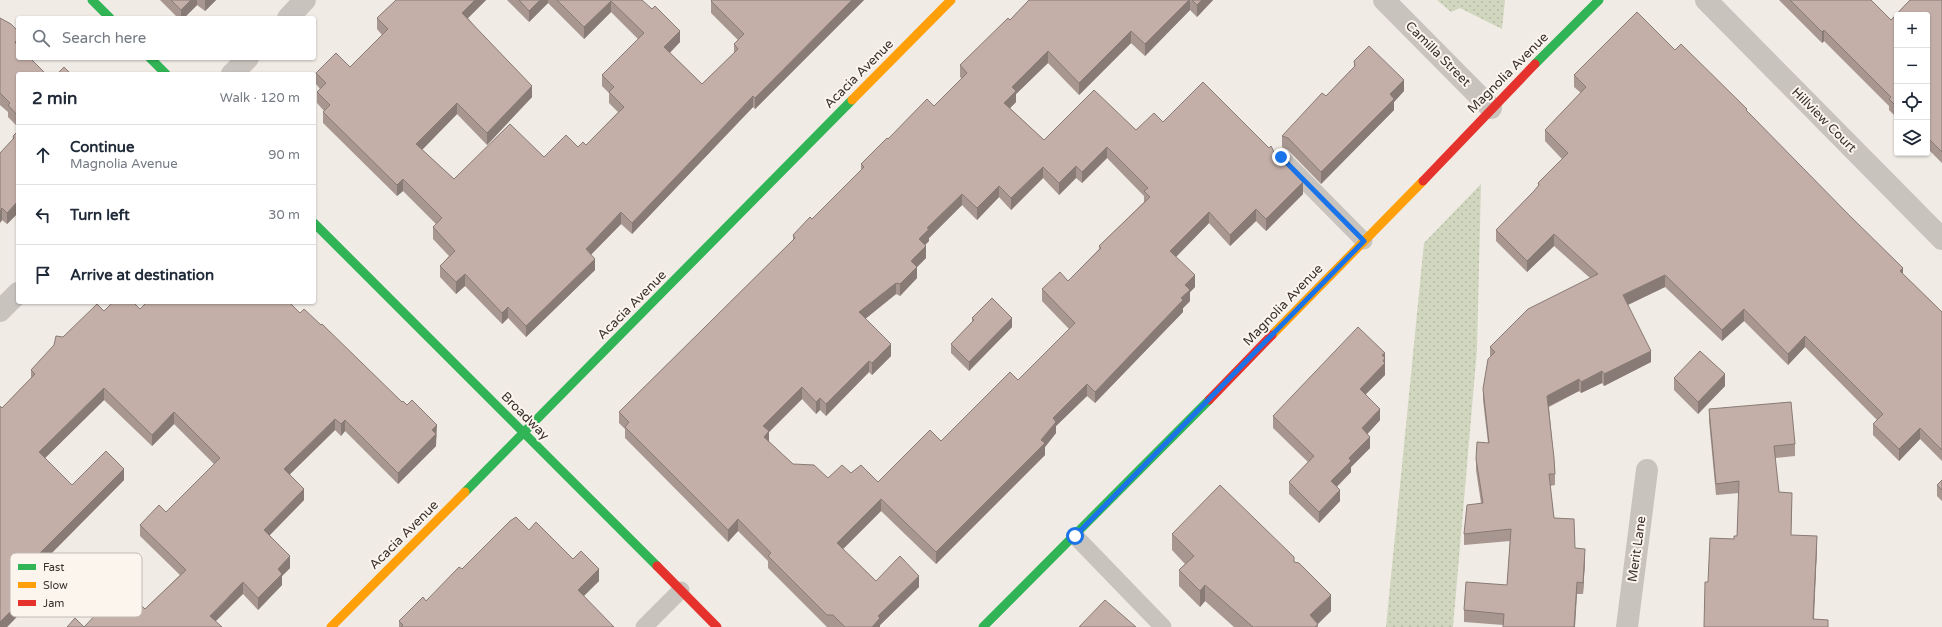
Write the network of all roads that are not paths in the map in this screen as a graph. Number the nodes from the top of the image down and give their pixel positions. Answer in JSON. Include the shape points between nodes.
{"nodes":[{"id":1,"x":92,"y":0,"type":"edge"},
{"id":2,"x":306,"y":0,"type":"edge"},
{"id":3,"x":951,"y":0,"type":"edge"},
{"id":4,"x":1384,"y":0,"type":"edge"},
{"id":5,"x":1599,"y":0,"type":"edge"},
{"id":6,"x":1706,"y":0,"type":"edge"},
{"id":7,"x":108,"y":16,"type":"edge"},
{"id":8,"x":290,"y":16,"type":"edge"},
{"id":9,"x":152,"y":60,"type":"edge"},
{"id":10,"x":246,"y":60,"type":"edge"},
{"id":11,"x":164,"y":72,"type":"edge"},
{"id":12,"x":234,"y":72,"type":"edge"},
{"id":13,"x":1491,"y":108,"type":"junction"},
{"id":14,"x":1281,"y":157,"type":"edge"},
{"id":15,"x":316,"y":224,"type":"edge"},
{"id":16,"x":1942,"y":239,"type":"edge"},
{"id":17,"x":1364,"y":241,"type":"junction"},
{"id":18,"x":16,"y":295,"type":"edge"},
{"id":19,"x":0,"y":311,"type":"edge"},
{"id":20,"x":524,"y":433,"type":"junction"},
{"id":21,"x":1648,"y":470,"type":"dead end"},
{"id":22,"x":1075,"y":536,"type":"junction"},
{"id":23,"x":681,"y":590,"type":"junction"},
{"id":24,"x":331,"y":627,"type":"edge"},
{"id":25,"x":644,"y":627,"type":"edge"},
{"id":26,"x":717,"y":627,"type":"edge"},
{"id":27,"x":983,"y":627,"type":"edge"},
{"id":28,"x":1163,"y":627,"type":"edge"},
{"id":29,"x":1627,"y":627,"type":"edge"}],
"edges":[{"from":1,"to":7,"type":"street"},
{"from":2,"to":8,"type":"street"},
{"from":3,"to":20,"type":"street","name":"Acacia Avenue"},
{"from":4,"to":13,"type":"street","name":"Camilla Street"},
{"from":5,"to":13,"type":"street","name":"Magnolia Avenue"},
{"from":6,"to":16,"type":"street","name":"Hillview Court"},
{"from":9,"to":11,"type":"street"},
{"from":10,"to":12,"type":"street"},
{"from":13,"to":17,"type":"street","name":"Magnolia Avenue"},
{"from":14,"to":17,"type":"lane"},
{"from":15,"to":20,"type":"street","name":"Broadway"},
{"from":17,"to":22,"type":"street","name":"Magnolia Avenue"},
{"from":18,"to":19,"type":"street"},
{"from":20,"to":23,"type":"street","name":"Broadway"},
{"from":20,"to":24,"type":"street","name":"Acacia Avenue"},
{"from":21,"to":29,"type":"street","name":"Merit Lane"},
{"from":22,"to":27,"type":"street","name":"Magnolia Avenue"},
{"from":22,"to":28,"type":"lane"},
{"from":23,"to":25,"type":"lane"},
{"from":23,"to":26,"type":"street","name":"Broadway"}]}
